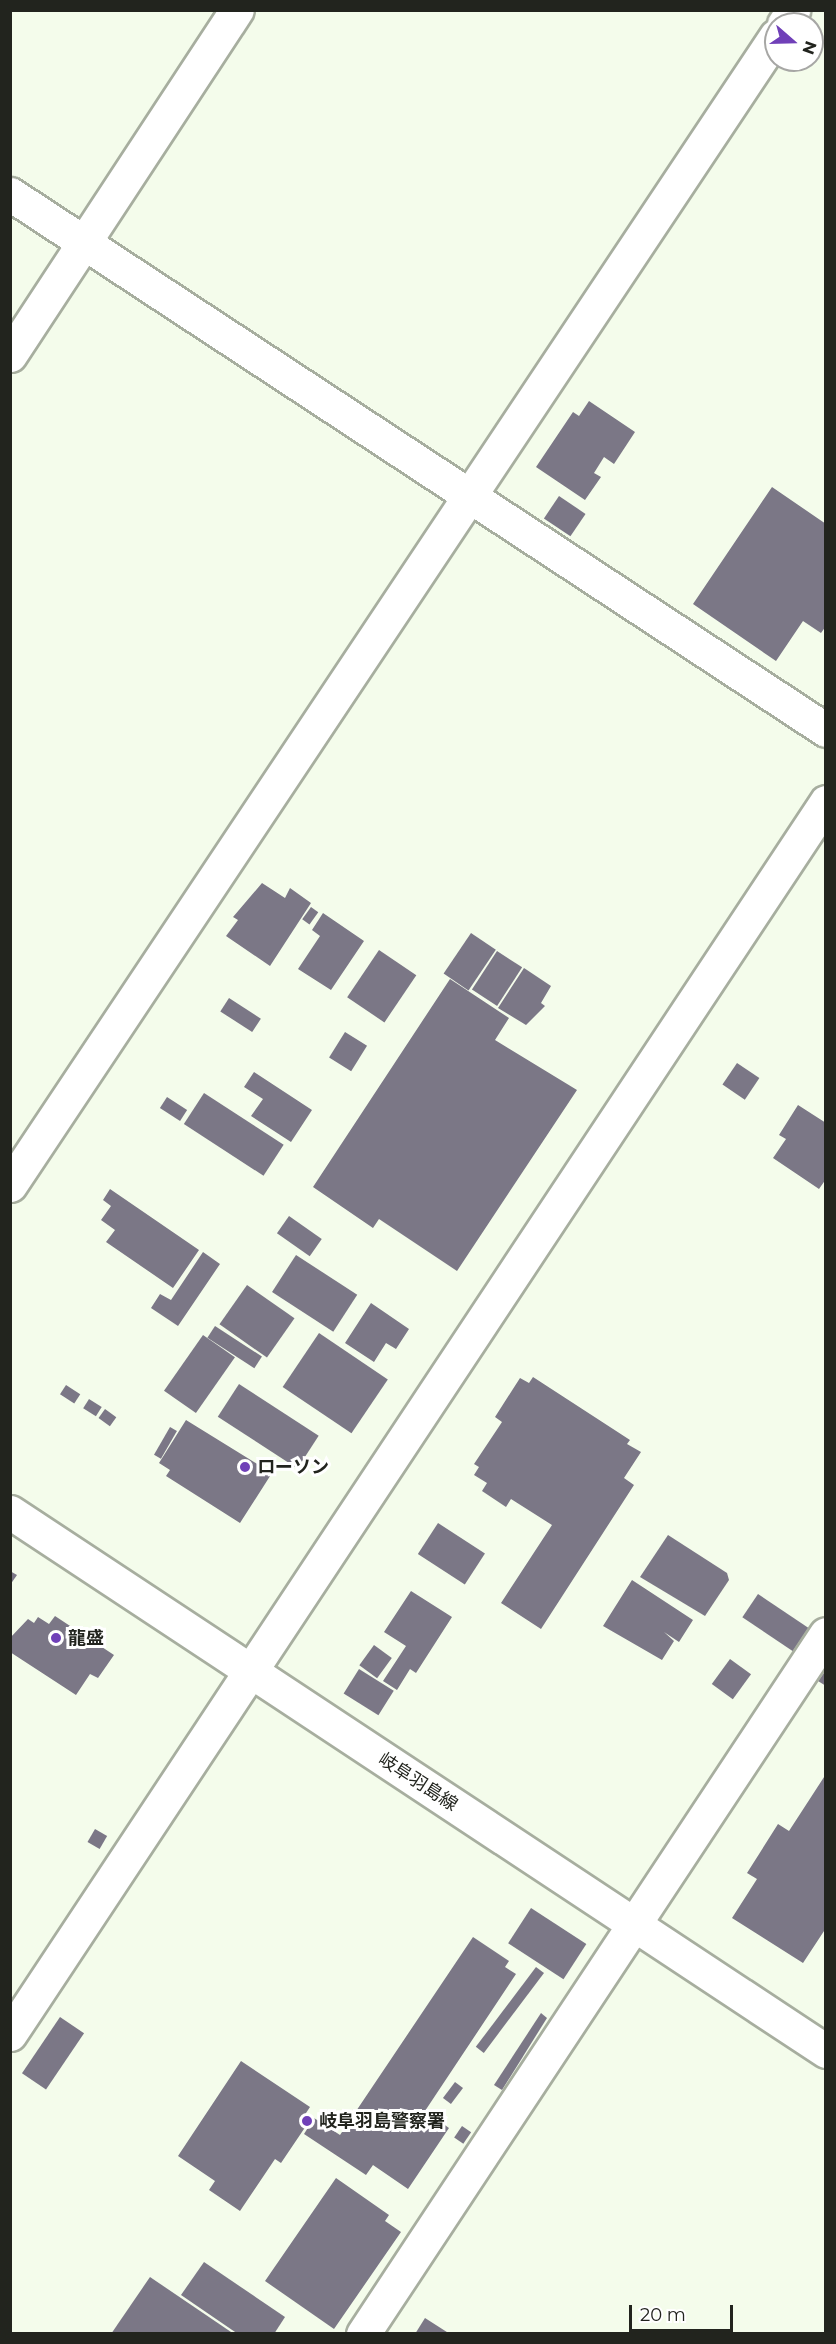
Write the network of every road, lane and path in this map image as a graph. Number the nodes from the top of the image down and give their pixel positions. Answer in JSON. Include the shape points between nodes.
{"nodes":[{"id":1,"x":237,"y":10,"type":"edge"},
{"id":2,"x":764,"y":54,"type":"edge"},
{"id":3,"x":10,"y":194,"type":"edge"},
{"id":4,"x":84,"y":242,"type":"junction"},
{"id":5,"x":10,"y":355,"type":"edge"},
{"id":6,"x":473,"y":496,"type":"junction"},
{"id":7,"x":825,"y":730,"type":"edge"},
{"id":8,"x":825,"y":802,"type":"edge"},
{"id":9,"x":10,"y":1185,"type":"edge"},
{"id":10,"x":10,"y":1512,"type":"edge"},
{"id":11,"x":825,"y":1634,"type":"edge"},
{"id":12,"x":251,"y":1672,"type":"junction"},
{"id":13,"x":633,"y":1924,"type":"junction"},
{"id":14,"x":10,"y":2034,"type":"edge"},
{"id":15,"x":825,"y":2052,"type":"edge"},
{"id":16,"x":363,"y":2334,"type":"edge"}],
"edges":[{"from":1,"to":4,"type":"street"},
{"from":2,"to":6,"type":"street"},
{"from":3,"to":4,"type":"street"},
{"from":4,"to":5,"type":"street"},
{"from":4,"to":6,"type":"street"},
{"from":6,"to":7,"type":"street"},
{"from":6,"to":9,"type":"street"},
{"from":8,"to":12,"type":"street"},
{"from":10,"to":12,"type":"street","name":"岐阜羽島線"},
{"from":11,"to":13,"type":"street"},
{"from":12,"to":13,"type":"street","name":"岐阜羽島線"},
{"from":12,"to":14,"type":"street"},
{"from":13,"to":15,"type":"street","name":"岐阜羽島線"},
{"from":13,"to":16,"type":"street"}]}
